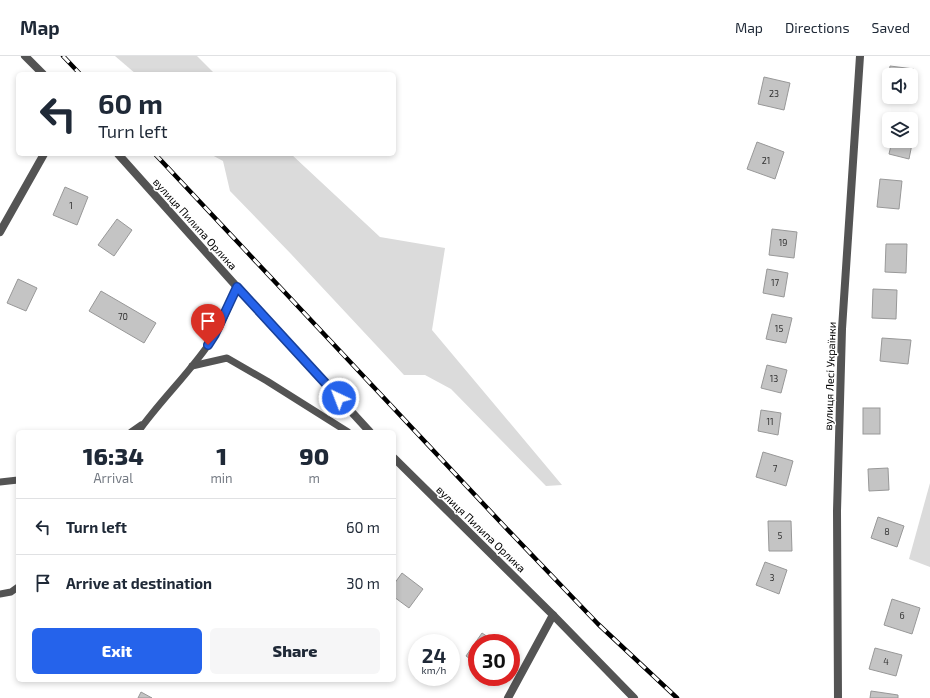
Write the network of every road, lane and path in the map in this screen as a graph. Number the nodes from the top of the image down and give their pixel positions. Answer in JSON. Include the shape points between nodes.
{"nodes":[{"id":1,"x":26,"y":56,"type":"edge"},
{"id":2,"x":860,"y":56,"type":"edge"},
{"id":3,"x":41,"y":72,"type":"edge"},
{"id":4,"x":43,"y":156,"type":"edge"},
{"id":5,"x":120,"y":156,"type":"edge"},
{"id":6,"x":0,"y":232,"type":"edge"},
{"id":7,"x":237,"y":287,"type":"junction"},
{"id":8,"x":192,"y":366,"type":"junction"},
{"id":9,"x":146,"y":421,"type":"junction"},
{"id":10,"x":134,"y":430,"type":"edge"},
{"id":11,"x":139,"y":430,"type":"edge"},
{"id":12,"x":345,"y":430,"type":"edge"},
{"id":13,"x":368,"y":430,"type":"edge"},
{"id":14,"x":397,"y":464,"type":"edge"},
{"id":15,"x":16,"y":480,"type":"edge"},
{"id":16,"x":0,"y":482,"type":"edge"},
{"id":17,"x":16,"y":588,"type":"edge"},
{"id":18,"x":0,"y":594,"type":"edge"},
{"id":19,"x":553,"y":615,"type":"junction"},
{"id":20,"x":508,"y":698,"type":"edge"},
{"id":21,"x":634,"y":698,"type":"edge"},
{"id":22,"x":838,"y":698,"type":"edge"}],
"edges":[{"from":1,"to":3,"type":"street"},
{"from":2,"to":22,"type":"street","name":"вулиця Лесі Українки","via":[[842,329],[837,511]]},
{"from":4,"to":6,"type":"street"},
{"from":5,"to":7,"type":"street","name":"вулиця Пилипа Орлика"},
{"from":7,"to":8,"type":"lane","via":[[215,334]]},
{"from":7,"to":13,"type":"street","name":"вулиця Пилипа Орлика"},
{"from":8,"to":9,"type":"lane"},
{"from":8,"to":12,"type":"lane","via":[[227,358]]},
{"from":9,"to":10,"type":"lane"},
{"from":9,"to":11,"type":"lane"},
{"from":14,"to":19,"type":"street","name":"вулиця Пилипа Орлика"},
{"from":15,"to":16,"type":"lane"},
{"from":17,"to":18,"type":"lane"},
{"from":19,"to":20,"type":"street"},
{"from":19,"to":21,"type":"street","name":"вулиця Пилипа Орлика"}]}
